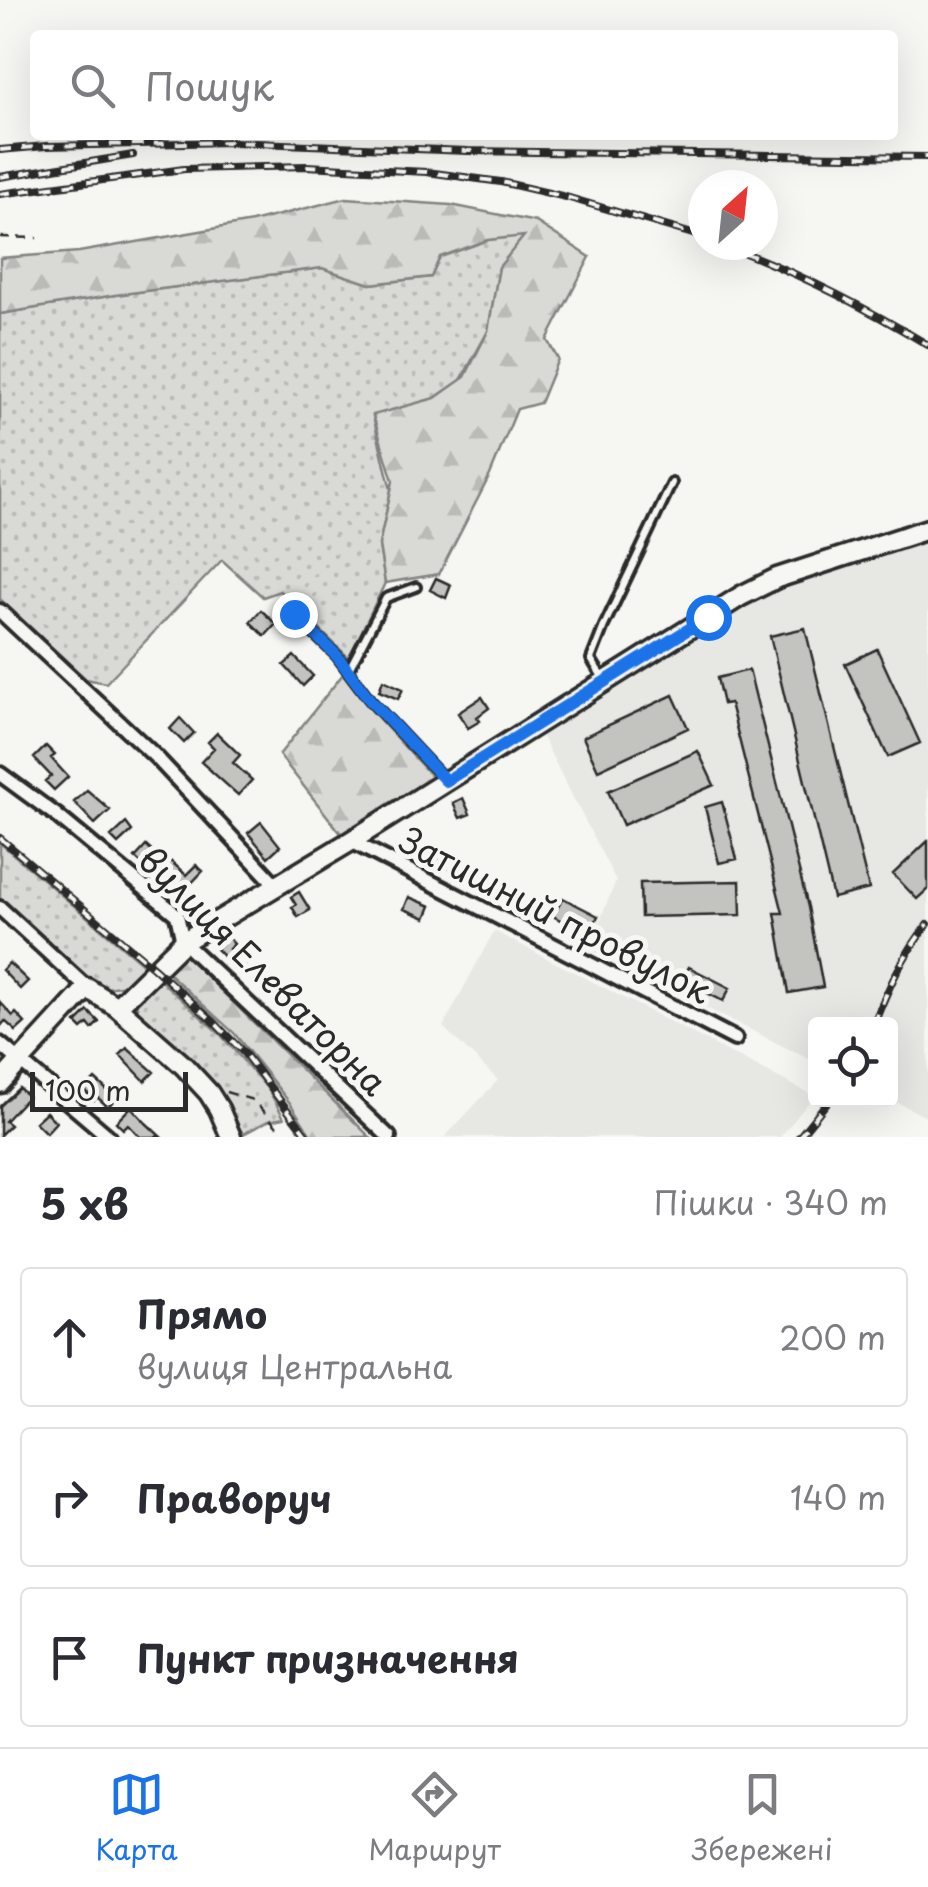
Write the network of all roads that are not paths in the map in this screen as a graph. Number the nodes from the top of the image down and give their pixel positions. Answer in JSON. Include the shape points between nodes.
{"nodes":[{"id":1,"x":672,"y":483,"type":"dead end"},
{"id":2,"x":928,"y":529,"type":"edge"},
{"id":3,"x":416,"y":587,"type":"dead end"},
{"id":4,"x":0,"y":611,"type":"edge"},
{"id":5,"x":294,"y":614,"type":"dead end"},
{"id":6,"x":348,"y":670,"type":"junction"},
{"id":7,"x":604,"y":682,"type":"junction"},
{"id":8,"x":0,"y":774,"type":"edge"},
{"id":9,"x":446,"y":781,"type":"junction"},
{"id":10,"x":351,"y":841,"type":"junction"},
{"id":11,"x":277,"y":886,"type":"junction"},
{"id":12,"x":0,"y":908,"type":"edge"},
{"id":13,"x":183,"y":942,"type":"junction"},
{"id":14,"x":87,"y":988,"type":"junction"},
{"id":15,"x":117,"y":1007,"type":"junction"},
{"id":16,"x":735,"y":1039,"type":"dead end"},
{"id":17,"x":0,"y":1044,"type":"edge"},
{"id":18,"x":20,"y":1061,"type":"junction"},
{"id":19,"x":0,"y":1083,"type":"edge"},
{"id":20,"x":109,"y":1137,"type":"edge"},
{"id":21,"x":231,"y":1137,"type":"edge"},
{"id":22,"x":390,"y":1137,"type":"edge"}],
"edges":[{"from":1,"to":7,"type":"lane","via":[[592,659]]},
{"from":2,"to":7,"type":"main road","via":[[777,578]]},
{"from":3,"to":6,"type":"lane","via":[[386,598]]},
{"from":4,"to":11,"type":"street","via":[[156,757]]},
{"from":5,"to":6,"type":"lane"},
{"from":6,"to":9,"type":"lane"},
{"from":7,"to":9,"type":"main road"},
{"from":8,"to":13,"type":"street","name":"вулиця Елеваторна","via":[[177,916]]},
{"from":9,"to":10,"type":"main road"},
{"from":10,"to":11,"type":"main road"},
{"from":10,"to":16,"type":"street","name":"Затишний провулок"},
{"from":11,"to":13,"type":"main road"},
{"from":12,"to":14,"type":"street"},
{"from":13,"to":15,"type":"main road"},
{"from":13,"to":22,"type":"street","name":"вулиця Елеваторна"},
{"from":14,"to":15,"type":"main road"},
{"from":14,"to":18,"type":"main road"},
{"from":15,"to":21,"type":"main road","via":[[209,1093]]},
{"from":17,"to":18,"type":"street"},
{"from":18,"to":19,"type":"main road"},
{"from":18,"to":20,"type":"street"}]}
